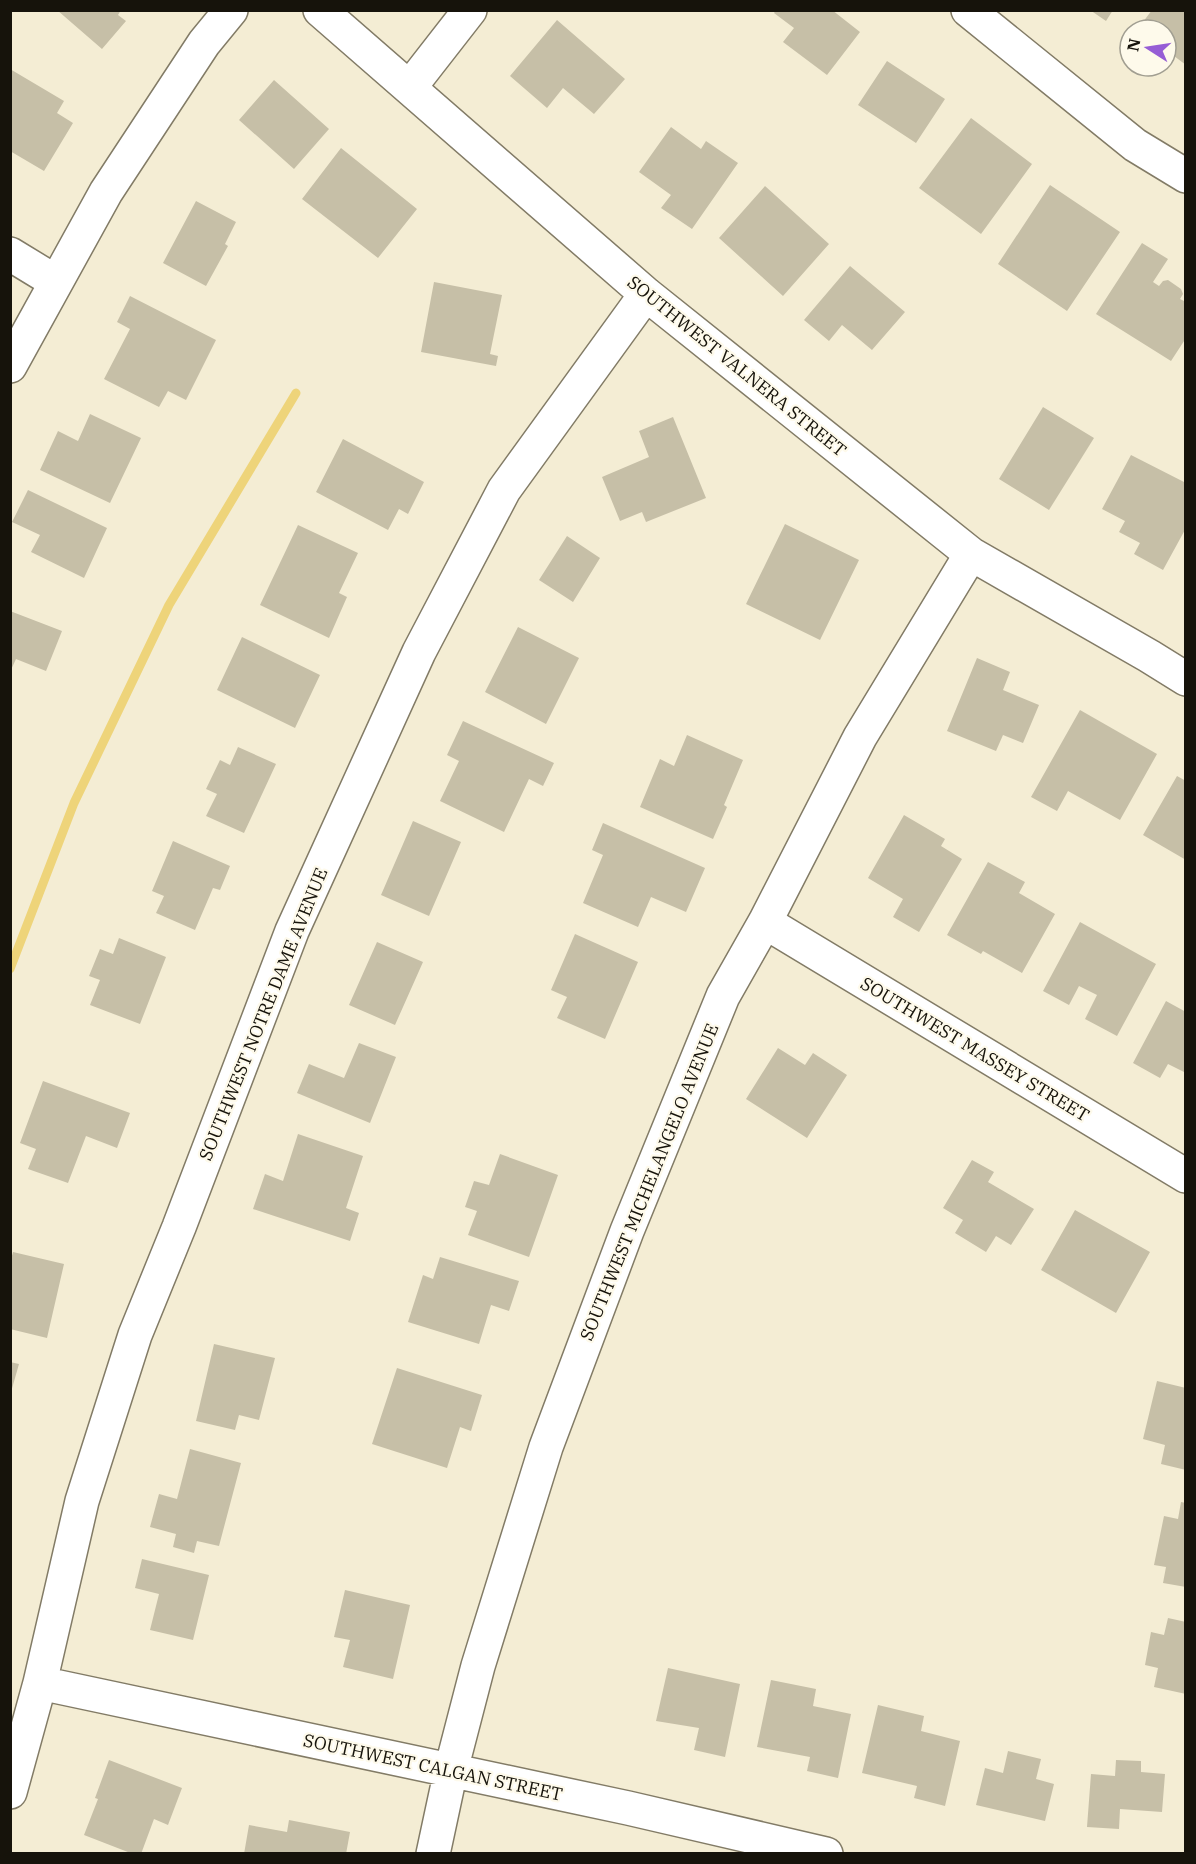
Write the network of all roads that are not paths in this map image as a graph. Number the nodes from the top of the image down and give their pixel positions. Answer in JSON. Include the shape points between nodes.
{"nodes":[{"id":1,"x":231,"y":10,"type":"edge"},
{"id":2,"x":320,"y":10,"type":"edge"},
{"id":3,"x":470,"y":10,"type":"edge"},
{"id":4,"x":968,"y":10,"type":"edge"},
{"id":5,"x":410,"y":87,"type":"junction"},
{"id":6,"x":1185,"y":176,"type":"edge"},
{"id":7,"x":10,"y":254,"type":"edge"},
{"id":8,"x":56,"y":282,"type":"junction"},
{"id":9,"x":646,"y":294,"type":"junction"},
{"id":10,"x":10,"y":366,"type":"edge"},
{"id":11,"x":971,"y":554,"type":"junction"},
{"id":12,"x":1184,"y":676,"type":"edge"},
{"id":13,"x":765,"y":922,"type":"junction"},
{"id":14,"x":1185,"y":1176,"type":"edge"},
{"id":15,"x":40,"y":1683,"type":"junction"},
{"id":16,"x":451,"y":1770,"type":"junction"},
{"id":17,"x":10,"y":1792,"type":"edge"},
{"id":18,"x":433,"y":1854,"type":"edge"},
{"id":19,"x":826,"y":1854,"type":"edge"}],
"edges":[{"from":1,"to":8,"type":"street","via":[[204,43],[106,192]]},
{"from":2,"to":5,"type":"street","name":"SOUTHWEST VALNERA STREET"},
{"from":3,"to":5,"type":"street"},
{"from":4,"to":6,"type":"street","via":[[1135,145]]},
{"from":5,"to":9,"type":"street","name":"SOUTHWEST VALNERA STREET"},
{"from":7,"to":8,"type":"street"},
{"from":8,"to":10,"type":"street"},
{"from":9,"to":11,"type":"street","name":"SOUTHWEST VALNERA STREET"},
{"from":9,"to":15,"type":"street","name":"SOUTHWEST NOTRE DAME AVENUE","via":[[504,490],[419,652],[292,931],[135,1335],[82,1501]]},
{"from":11,"to":12,"type":"street","name":"SOUTHWEST VALNERA STREET"},
{"from":11,"to":13,"type":"street","name":"SOUTHWEST MICHELANGELO AVENUE","via":[[861,736]]},
{"from":13,"to":14,"type":"street","name":"SOUTHWEST MASSEY STREET"},
{"from":13,"to":16,"type":"street","name":"SOUTHWEST MICHELANGELO AVENUE","via":[[723,996],[627,1231],[546,1447],[478,1666]]},
{"from":15,"to":16,"type":"street","name":"SOUTHWEST CALGAN STREET"},
{"from":15,"to":17,"type":"street","name":"SOUTHWEST NOTRE DAME AVENUE"},
{"from":16,"to":18,"type":"street","name":"SOUTHWEST MICHELANGELO AVENUE"},
{"from":16,"to":19,"type":"street","name":"SOUTHWEST CALGAN STREET"}]}
